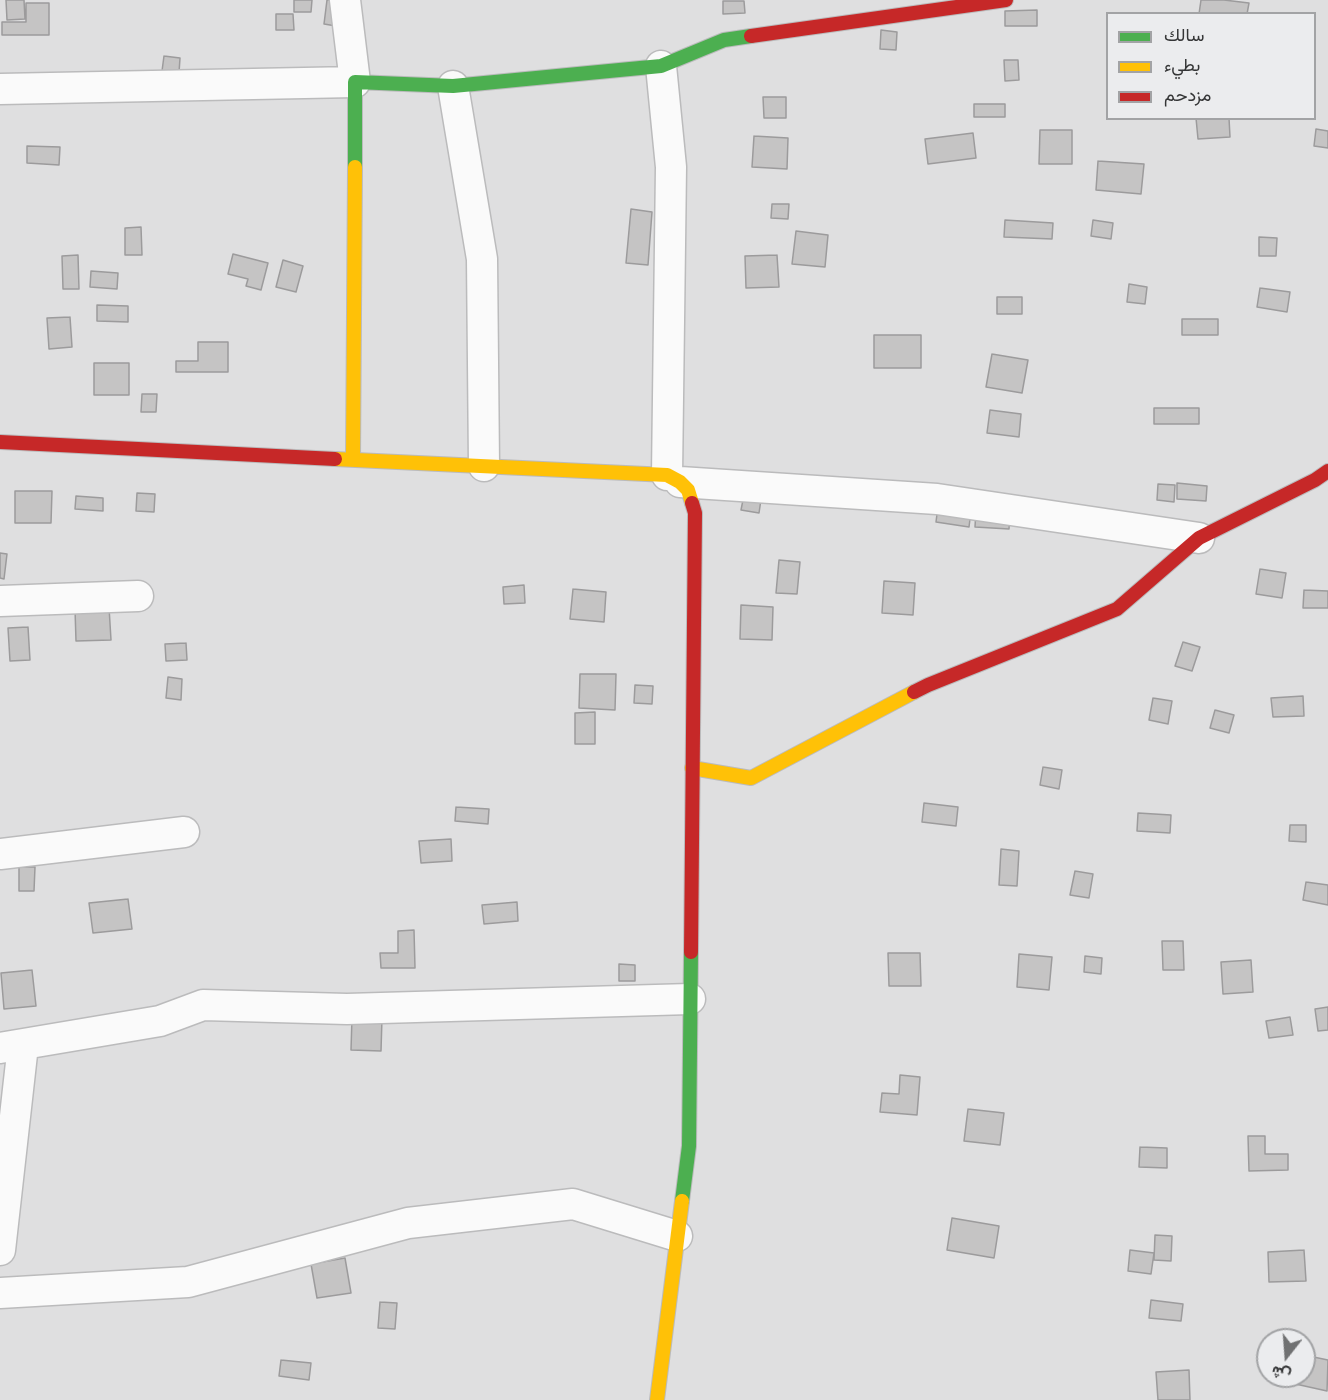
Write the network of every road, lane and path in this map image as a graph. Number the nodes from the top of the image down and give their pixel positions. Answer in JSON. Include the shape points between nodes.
{"nodes":[{"id":1,"x":345,"y":0,"type":"edge"},
{"id":2,"x":1006,"y":0,"type":"edge"},
{"id":3,"x":661,"y":66,"type":"junction"},
{"id":4,"x":355,"y":82,"type":"junction"},
{"id":5,"x":453,"y":86,"type":"junction"},
{"id":6,"x":0,"y":89,"type":"edge"},
{"id":7,"x":0,"y":442,"type":"edge"},
{"id":8,"x":353,"y":459,"type":"junction"},
{"id":9,"x":484,"y":466,"type":"junction"},
{"id":10,"x":1328,"y":471,"type":"edge"},
{"id":11,"x":673,"y":478,"type":"junction"},
{"id":12,"x":1199,"y":538,"type":"junction"},
{"id":13,"x":138,"y":596,"type":"dead end"},
{"id":14,"x":0,"y":601,"type":"edge"},
{"id":15,"x":692,"y":768,"type":"junction"},
{"id":16,"x":184,"y":832,"type":"dead end"},
{"id":17,"x":0,"y":854,"type":"edge"},
{"id":18,"x":690,"y":999,"type":"junction"},
{"id":19,"x":11,"y":1047,"type":"edge"},
{"id":20,"x":677,"y":1236,"type":"junction"},
{"id":21,"x":0,"y":1250,"type":"edge"},
{"id":22,"x":0,"y":1293,"type":"edge"},
{"id":23,"x":657,"y":1400,"type":"edge"}],
"edges":[{"from":1,"to":4,"type":"street"},
{"from":2,"to":3,"type":"street","via":[[724,40]]},
{"from":3,"to":5,"type":"street"},
{"from":3,"to":11,"type":"street","via":[[671,166]]},
{"from":4,"to":5,"type":"street"},
{"from":4,"to":6,"type":"street"},
{"from":4,"to":8,"type":"street"},
{"from":5,"to":9,"type":"street","via":[[482,259]]},
{"from":7,"to":8,"type":"street"},
{"from":8,"to":9,"type":"street"},
{"from":9,"to":11,"type":"street"},
{"from":10,"to":12,"type":"street"},
{"from":11,"to":12,"type":"street","via":[[937,499]]},
{"from":11,"to":15,"type":"street","via":[[688,490],[695,513]]},
{"from":12,"to":15,"type":"street","via":[[1118,609],[928,685],[751,778]]},
{"from":13,"to":14,"type":"street"},
{"from":15,"to":18,"type":"street"},
{"from":16,"to":17,"type":"street"},
{"from":18,"to":19,"type":"street","via":[[346,1009],[203,1005],[160,1021]]},
{"from":18,"to":20,"type":"street","via":[[689,1146]]},
{"from":19,"to":21,"type":"street"},
{"from":20,"to":22,"type":"street","via":[[573,1204],[408,1223],[188,1282]]},
{"from":20,"to":23,"type":"street"}]}
